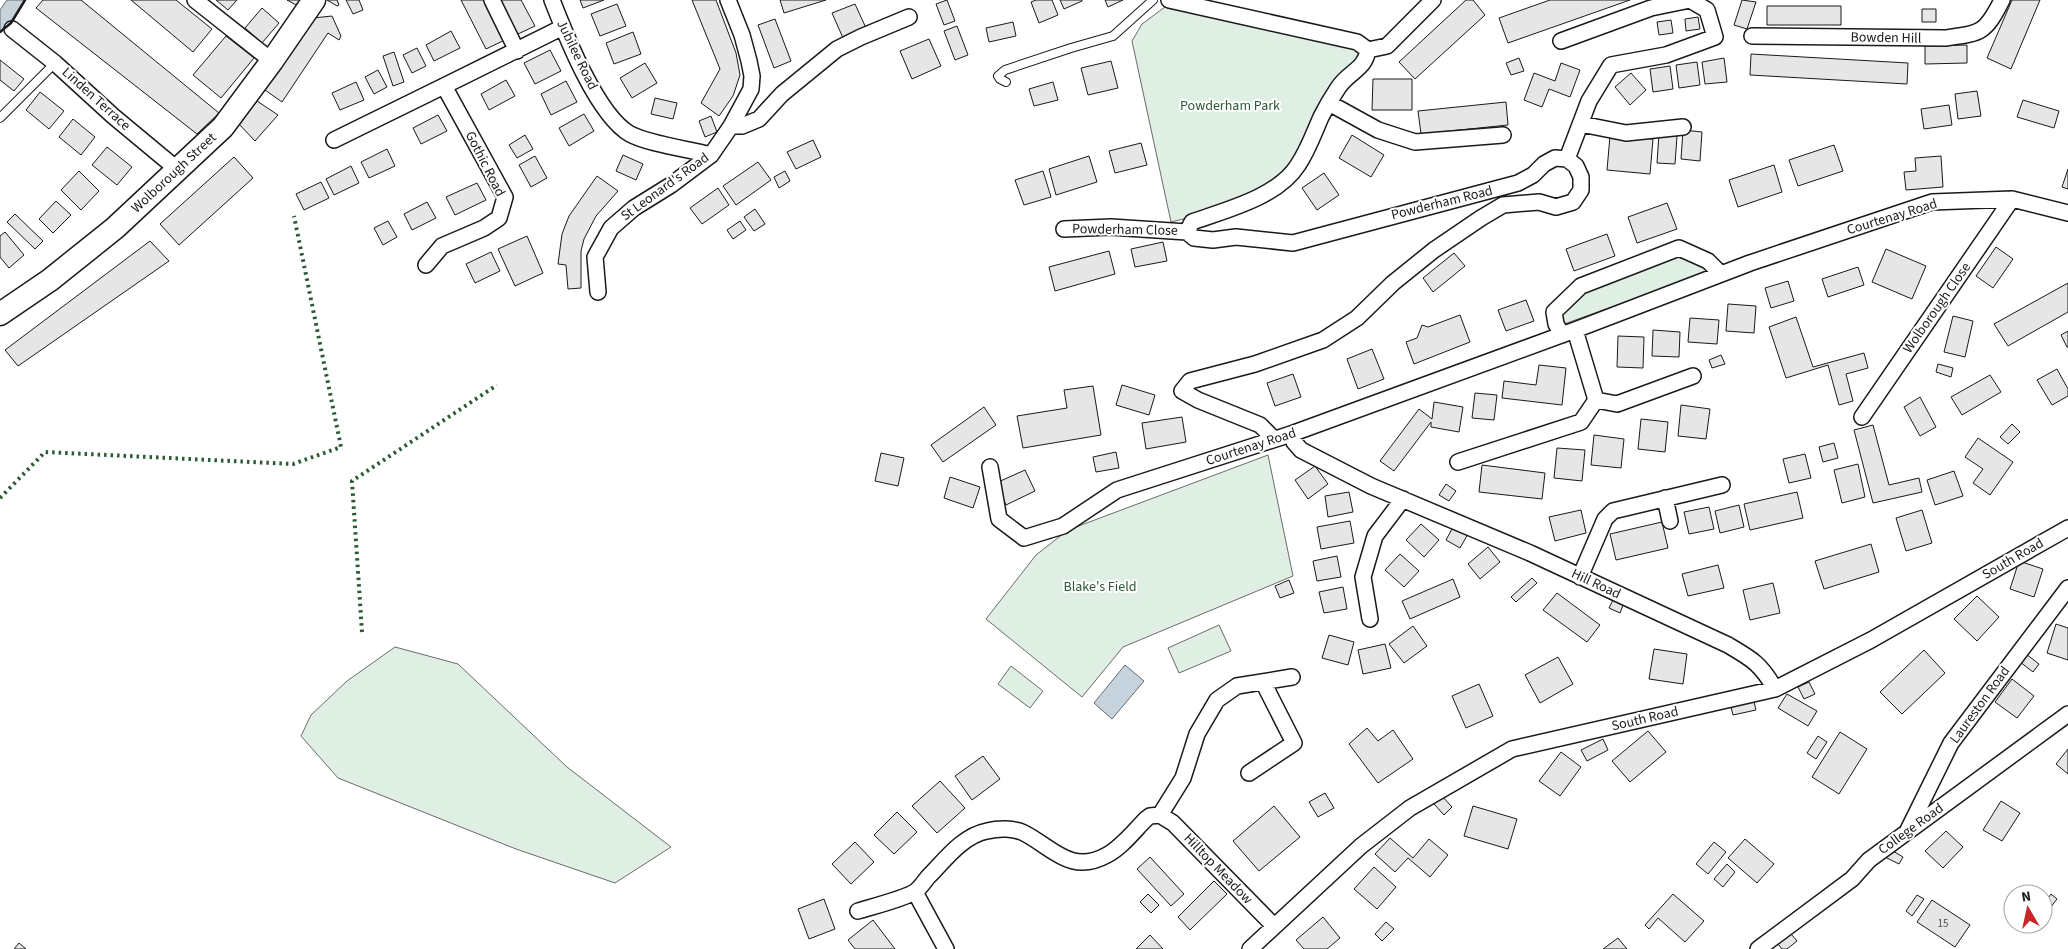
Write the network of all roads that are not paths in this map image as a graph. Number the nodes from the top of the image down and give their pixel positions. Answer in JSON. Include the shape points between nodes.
{"nodes":[{"id":1,"x":195,"y":0,"type":"edge"},
{"id":2,"x":314,"y":0,"type":"edge"},
{"id":3,"x":492,"y":0,"type":"edge"},
{"id":4,"x":552,"y":0,"type":"edge"},
{"id":5,"x":728,"y":0,"type":"edge"},
{"id":6,"x":1153,"y":0,"type":"edge"},
{"id":7,"x":1169,"y":0,"type":"edge"},
{"id":8,"x":1433,"y":0,"type":"edge"},
{"id":9,"x":2002,"y":0,"type":"edge"},
{"id":10,"x":909,"y":17,"type":"dead end"},
{"id":11,"x":563,"y":27,"type":"junction"},
{"id":12,"x":12,"y":29,"type":"dead end"},
{"id":13,"x":1752,"y":36,"type":"dead end"},
{"id":14,"x":1561,"y":41,"type":"dead end"},
{"id":15,"x":1368,"y":50,"type":"junction"},
{"id":16,"x":517,"y":51,"type":"junction"},
{"id":17,"x":272,"y":61,"type":"junction"},
{"id":18,"x":55,"y":63,"type":"junction"},
{"id":19,"x":1006,"y":82,"type":"dead end"},
{"id":20,"x":444,"y":86,"type":"junction"},
{"id":21,"x":1329,"y":103,"type":"junction"},
{"id":22,"x":0,"y":118,"type":"edge"},
{"id":23,"x":1581,"y":124,"type":"junction"},
{"id":24,"x":731,"y":126,"type":"junction"},
{"id":25,"x":1683,"y":127,"type":"dead end"},
{"id":26,"x":1503,"y":135,"type":"dead end"},
{"id":27,"x":334,"y":140,"type":"dead end"},
{"id":28,"x":711,"y":155,"type":"junction"},
{"id":29,"x":1567,"y":159,"type":"junction"},
{"id":30,"x":178,"y":170,"type":"junction"},
{"id":31,"x":2012,"y":199,"type":"junction"},
{"id":32,"x":2068,"y":213,"type":"edge"},
{"id":33,"x":1064,"y":229,"type":"dead end"},
{"id":34,"x":1187,"y":232,"type":"junction"},
{"id":35,"x":426,"y":265,"type":"dead end"},
{"id":36,"x":1722,"y":274,"type":"junction"},
{"id":37,"x":598,"y":292,"type":"dead end"},
{"id":38,"x":0,"y":314,"type":"edge"},
{"id":39,"x":1568,"y":332,"type":"junction"},
{"id":40,"x":1693,"y":376,"type":"dead end"},
{"id":41,"x":1596,"y":400,"type":"junction"},
{"id":42,"x":1862,"y":417,"type":"dead end"},
{"id":43,"x":1291,"y":434,"type":"junction"},
{"id":44,"x":1274,"y":439,"type":"junction"},
{"id":45,"x":1458,"y":462,"type":"dead end"},
{"id":46,"x":990,"y":467,"type":"dead end"},
{"id":47,"x":1722,"y":485,"type":"dead end"},
{"id":48,"x":1665,"y":498,"type":"junction"},
{"id":49,"x":1403,"y":500,"type":"junction"},
{"id":50,"x":1670,"y":521,"type":"dead end"},
{"id":51,"x":2068,"y":528,"type":"edge"},
{"id":52,"x":1580,"y":577,"type":"junction"},
{"id":53,"x":2068,"y":588,"type":"edge"},
{"id":54,"x":1370,"y":618,"type":"dead end"},
{"id":55,"x":1292,"y":677,"type":"dead end"},
{"id":56,"x":1263,"y":682,"type":"junction"},
{"id":57,"x":1775,"y":689,"type":"junction"},
{"id":58,"x":2068,"y":714,"type":"edge"},
{"id":59,"x":1249,"y":773,"type":"dead end"},
{"id":60,"x":1160,"y":815,"type":"junction"},
{"id":61,"x":1907,"y":832,"type":"junction"},
{"id":62,"x":915,"y":892,"type":"junction"},
{"id":63,"x":858,"y":911,"type":"dead end"},
{"id":64,"x":1274,"y":926,"type":"junction"},
{"id":65,"x":946,"y":949,"type":"edge"},
{"id":66,"x":1250,"y":949,"type":"edge"},
{"id":67,"x":1758,"y":949,"type":"edge"}],
"edges":[{"from":1,"to":17,"type":"street"},
{"from":2,"to":17,"type":"main road","name":"Wolborough Street"},
{"from":3,"to":16,"type":"street"},
{"from":4,"to":11,"type":"street","name":"Jubilee Road"},
{"from":5,"to":24,"type":"street","name":"St Leonard's Road","via":[[742,35],[752,76],[751,89]]},
{"from":6,"to":19,"type":"lane","via":[[1112,36],[1005,70],[998,76]]},
{"from":7,"to":15,"type":"street","via":[[1357,42]]},
{"from":8,"to":15,"type":"street","via":[[1387,46]]},
{"from":9,"to":13,"type":"street","name":"Bowden Hill","via":[[1990,23],[1974,34],[1945,38]]},
{"from":10,"to":24,"type":"street","via":[[837,49],[782,94],[759,119],[742,126]]},
{"from":11,"to":16,"type":"street"},
{"from":11,"to":28,"type":"street","name":"Jubilee Road","via":[[587,80],[619,126],[632,135],[656,143]]},
{"from":12,"to":18,"type":"street","name":"Linden Terrace"},
{"from":14,"to":23,"type":"street","via":[[1651,8],[1690,0],[1707,10],[1715,37],[1666,55],[1611,65],[1589,101]]},
{"from":15,"to":21,"type":"street","via":[[1366,60],[1340,84]]},
{"from":16,"to":20,"type":"street"},
{"from":17,"to":30,"type":"main road","name":"Wolborough Street","via":[[223,127]]},
{"from":18,"to":22,"type":"lane"},
{"from":18,"to":30,"type":"street","name":"Linden Terrace"},
{"from":20,"to":27,"type":"street"},
{"from":20,"to":35,"type":"street","name":"Gothic Road","via":[[505,197],[499,218],[442,246]]},
{"from":21,"to":26,"type":"street","via":[[1378,130],[1414,142]]},
{"from":21,"to":34,"type":"street","via":[[1297,167],[1283,183],[1263,195],[1192,222]]},
{"from":23,"to":25,"type":"street","via":[[1626,133]]},
{"from":23,"to":29,"type":"street"},
{"from":24,"to":28,"type":"street","name":"St Leonard's Road"},
{"from":28,"to":37,"type":"street","name":"St Leonard's Road","via":[[634,208],[611,228],[596,257]]},
{"from":29,"to":34,"type":"street","name":"Powderham Road","via":[[1555,158],[1518,184],[1293,243],[1236,237],[1213,240],[1194,238]]},
{"from":29,"to":44,"type":"street","name":"Powderham Road","via":[[1576,166],[1580,177],[1581,190],[1573,202],[1556,207],[1539,202],[1503,205],[1434,250],[1357,318],[1323,340],[1255,364],[1190,381],[1182,391],[1260,425]]},
{"from":30,"to":38,"type":"main road","name":"Wolborough Street","via":[[115,228],[50,280]]},
{"from":31,"to":32,"type":"street","name":"Courtenay Road"},
{"from":31,"to":36,"type":"street","name":"Courtenay Road","via":[[1932,202]]},
{"from":31,"to":42,"type":"street","name":"Wolborough Close"},
{"from":33,"to":34,"type":"street","name":"Powderham Close"},
{"from":36,"to":39,"type":"street","name":"Courtenay Road"},
{"from":36,"to":39,"type":"street","via":[[1708,261],[1679,248],[1581,286],[1554,312],[1556,324]]},
{"from":39,"to":41,"type":"street"},
{"from":39,"to":43,"type":"street","name":"Courtenay Road"},
{"from":40,"to":41,"type":"street","via":[[1617,404]]},
{"from":41,"to":45,"type":"street","via":[[1580,422]]},
{"from":43,"to":44,"type":"street","name":"Courtenay Road"},
{"from":43,"to":49,"type":"street","name":"Hill Road","via":[[1301,450]]},
{"from":44,"to":46,"type":"street","name":"Courtenay Road","via":[[1117,490],[1063,526],[1024,538],[999,520]]},
{"from":47,"to":48,"type":"street"},
{"from":48,"to":50,"type":"street"},
{"from":48,"to":52,"type":"street","via":[[1613,511],[1596,536]]},
{"from":49,"to":52,"type":"street","name":"Hill Road"},
{"from":49,"to":54,"type":"street","via":[[1375,536],[1362,577]]},
{"from":51,"to":57,"type":"street","name":"South Road","via":[[1871,640]]},
{"from":52,"to":57,"type":"street","name":"Hill Road","via":[[1728,644],[1764,669]]},
{"from":53,"to":61,"type":"street","name":"Laureston Road","via":[[1951,743]]},
{"from":55,"to":56,"type":"street"},
{"from":56,"to":59,"type":"street","via":[[1294,743]]},
{"from":56,"to":60,"type":"street","via":[[1237,686],[1217,700],[1197,734],[1183,778]]},
{"from":57,"to":64,"type":"street","name":"South Road","via":[[1512,749],[1410,808],[1361,846]]},
{"from":58,"to":61,"type":"street","name":"College Road"},
{"from":60,"to":62,"type":"street","via":[[1146,819],[1108,855],[1087,862],[1059,857],[1024,833],[1000,829],[980,833],[956,849]]},
{"from":60,"to":64,"type":"street","name":"Hilltop Meadow","via":[[1173,823]]},
{"from":61,"to":67,"type":"street","name":"College Road","via":[[1869,860],[1852,879]]},
{"from":62,"to":63,"type":"street"},
{"from":62,"to":65,"type":"street"},
{"from":64,"to":66,"type":"street","name":"South Road"}]}
